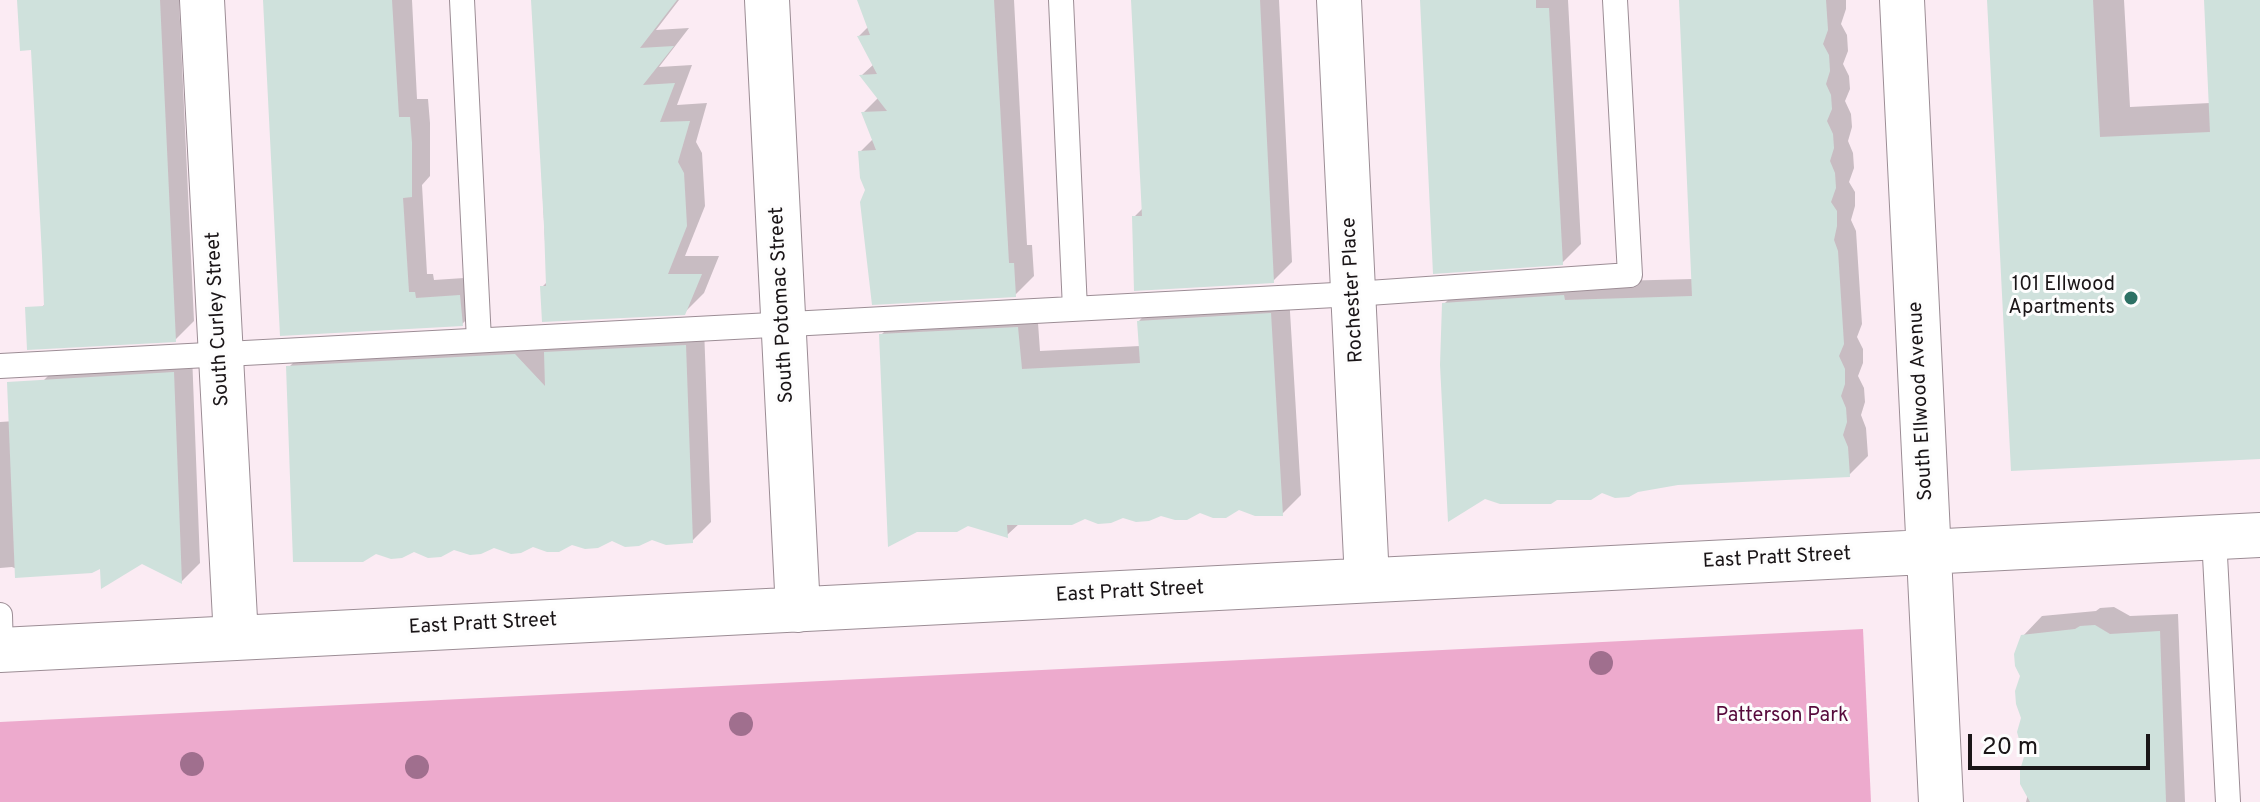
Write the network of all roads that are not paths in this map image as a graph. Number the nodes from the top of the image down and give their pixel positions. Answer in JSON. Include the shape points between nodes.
{"nodes":[{"id":1,"x":202,"y":0,"type":"edge"},
{"id":2,"x":462,"y":0,"type":"edge"},
{"id":3,"x":767,"y":0,"type":"edge"},
{"id":4,"x":1061,"y":0,"type":"edge"},
{"id":5,"x":1339,"y":0,"type":"edge"},
{"id":6,"x":1615,"y":0,"type":"edge"},
{"id":7,"x":1902,"y":0,"type":"edge"},
{"id":8,"x":1354,"y":294,"type":"junction"},
{"id":9,"x":1075,"y":309,"type":"junction"},
{"id":10,"x":783,"y":324,"type":"junction"},
{"id":11,"x":479,"y":340,"type":"junction"},
{"id":12,"x":221,"y":354,"type":"junction"},
{"id":13,"x":0,"y":366,"type":"edge"},
{"id":14,"x":2260,"y":535,"type":"edge"},
{"id":15,"x":2214,"y":537,"type":"junction"},
{"id":16,"x":1929,"y":551,"type":"junction"},
{"id":17,"x":1367,"y":580,"type":"junction"},
{"id":18,"x":798,"y":610,"type":"junction"},
{"id":19,"x":0,"y":638,"type":"edge"},
{"id":20,"x":236,"y":638,"type":"junction"},
{"id":21,"x":1941,"y":802,"type":"edge"},
{"id":22,"x":2228,"y":802,"type":"edge"}],
"edges":[{"from":1,"to":12,"type":"street","name":"South Curley Street"},
{"from":2,"to":11,"type":"lane"},
{"from":3,"to":10,"type":"street","name":"South Potomac Street"},
{"from":4,"to":9,"type":"lane"},
{"from":5,"to":8,"type":"street","name":"Rochester Place"},
{"from":6,"to":8,"type":"lane","via":[[1630,275]]},
{"from":7,"to":16,"type":"street","name":"South Ellwood Avenue"},
{"from":8,"to":9,"type":"lane"},
{"from":8,"to":17,"type":"street","name":"Rochester Place"},
{"from":9,"to":10,"type":"lane"},
{"from":10,"to":11,"type":"lane"},
{"from":10,"to":18,"type":"street","name":"South Potomac Street"},
{"from":11,"to":12,"type":"lane"},
{"from":12,"to":13,"type":"lane"},
{"from":12,"to":20,"type":"street","name":"South Curley Street"},
{"from":14,"to":15,"type":"street","name":"East Pratt Street"},
{"from":15,"to":16,"type":"street","name":"East Pratt Street"},
{"from":15,"to":22,"type":"lane"},
{"from":16,"to":17,"type":"street","name":"East Pratt Street"},
{"from":16,"to":21,"type":"street","name":"South Ellwood Avenue"},
{"from":17,"to":18,"type":"street","name":"East Pratt Street"},
{"from":18,"to":20,"type":"street","name":"East Pratt Street"},
{"from":19,"to":20,"type":"street","name":"East Pratt Street"}]}
